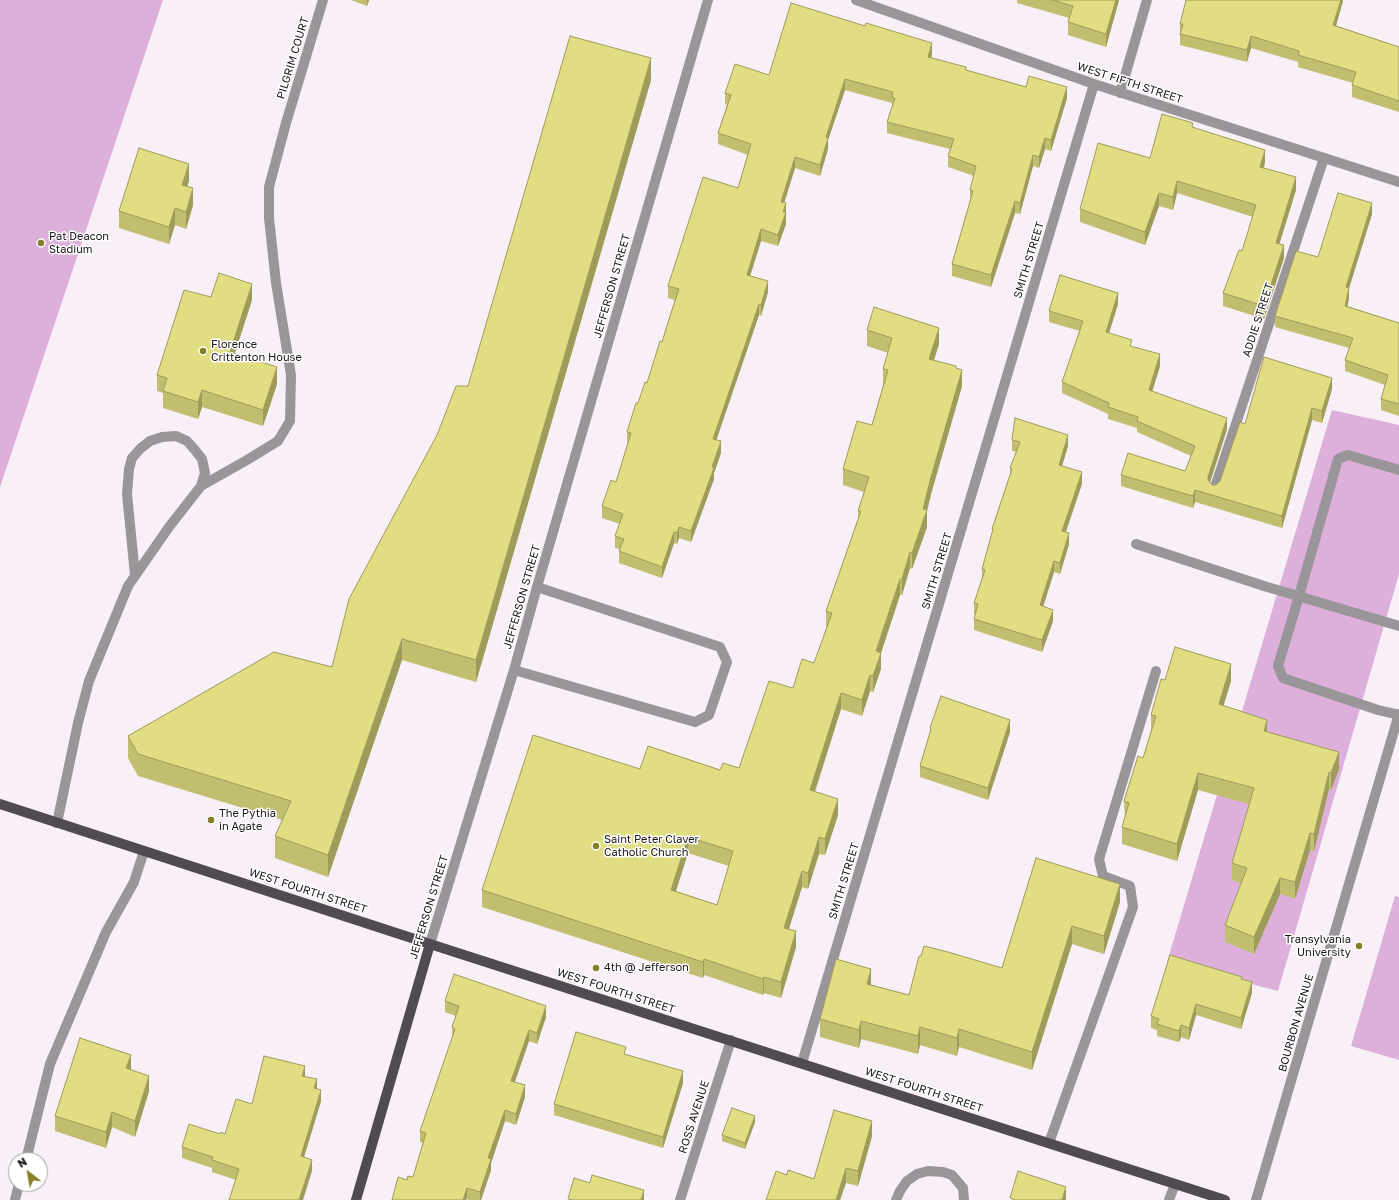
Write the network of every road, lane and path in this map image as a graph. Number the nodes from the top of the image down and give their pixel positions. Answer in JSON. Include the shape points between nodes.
{"nodes":[{"id":1,"x":324,"y":0,"type":"edge"},
{"id":2,"x":708,"y":0,"type":"edge"},
{"id":3,"x":856,"y":0,"type":"edge"},
{"id":4,"x":1147,"y":0,"type":"edge"},
{"id":5,"x":1094,"y":84,"type":"junction"},
{"id":6,"x":1120,"y":93,"type":"junction"},
{"id":7,"x":1324,"y":158,"type":"junction"},
{"id":8,"x":1399,"y":182,"type":"edge"},
{"id":9,"x":1399,"y":470,"type":"edge"},
{"id":10,"x":201,"y":486,"type":"junction"},
{"id":11,"x":1214,"y":490,"type":"edge"},
{"id":12,"x":1136,"y":544,"type":"dead end"},
{"id":13,"x":135,"y":575,"type":"junction"},
{"id":14,"x":537,"y":587,"type":"junction"},
{"id":15,"x":1299,"y":596,"type":"junction"},
{"id":16,"x":1399,"y":626,"type":"edge"},
{"id":17,"x":514,"y":670,"type":"junction"},
{"id":18,"x":1156,"y":671,"type":"dead end"},
{"id":19,"x":1399,"y":714,"type":"edge"},
{"id":20,"x":0,"y":804,"type":"edge"},
{"id":21,"x":58,"y":822,"type":"junction"},
{"id":22,"x":144,"y":851,"type":"junction"},
{"id":23,"x":430,"y":944,"type":"junction"},
{"id":24,"x":731,"y":1040,"type":"junction"},
{"id":25,"x":802,"y":1064,"type":"junction"},
{"id":26,"x":1049,"y":1144,"type":"junction"},
{"id":27,"x":28,"y":1152,"type":"edge"},
{"id":28,"x":1175,"y":1184,"type":"junction"},
{"id":29,"x":356,"y":1200,"type":"edge"},
{"id":30,"x":680,"y":1200,"type":"edge"},
{"id":31,"x":896,"y":1200,"type":"edge"},
{"id":32,"x":964,"y":1200,"type":"edge"},
{"id":33,"x":1169,"y":1200,"type":"edge"},
{"id":34,"x":1225,"y":1200,"type":"edge"},
{"id":35,"x":1256,"y":1200,"type":"edge"}],
"edges":[{"from":1,"to":10,"type":"street","name":"PILGRIM COURT","via":[[269,187],[269,218],[276,283],[291,375],[290,421],[278,441]]},
{"from":2,"to":14,"type":"street","name":"JEFFERSON STREET"},
{"from":3,"to":5,"type":"street","name":"WEST FIFTH STREET"},
{"from":4,"to":6,"type":"street"},
{"from":5,"to":6,"type":"street","name":"WEST FIFTH STREET"},
{"from":5,"to":25,"type":"street","name":"SMITH STREET"},
{"from":6,"to":7,"type":"street","name":"WEST FIFTH STREET"},
{"from":7,"to":8,"type":"street","name":"WEST FIFTH STREET"},
{"from":7,"to":11,"type":"street","name":"ADDIE STREET"},
{"from":9,"to":15,"type":"street","via":[[1348,455],[1338,459]]},
{"from":10,"to":13,"type":"street"},
{"from":10,"to":13,"type":"street","via":[[205,473],[202,459],[187,441],[176,436],[150,441],[132,458],[127,494]]},
{"from":12,"to":15,"type":"street"},
{"from":13,"to":21,"type":"street","via":[[128,586],[89,681]]},
{"from":14,"to":17,"type":"street","name":"JEFFERSON STREET"},
{"from":14,"to":17,"type":"street","via":[[720,647],[727,662],[709,715],[695,722]]},
{"from":15,"to":16,"type":"street"},
{"from":15,"to":19,"type":"street","via":[[1278,666],[1283,678],[1378,710]]},
{"from":17,"to":23,"type":"street","name":"JEFFERSON STREET"},
{"from":18,"to":26,"type":"street","via":[[1098,859],[1103,876],[1130,886],[1133,907]]},
{"from":19,"to":35,"type":"street","name":"BOURBON AVENUE"},
{"from":20,"to":21,"type":"main road","name":"WEST FOURTH STREET"},
{"from":21,"to":22,"type":"main road","name":"WEST FOURTH STREET"},
{"from":22,"to":23,"type":"main road","name":"WEST FOURTH STREET"},
{"from":22,"to":27,"type":"street","via":[[134,882],[106,932],[50,1064]]},
{"from":23,"to":24,"type":"main road","name":"WEST FOURTH STREET"},
{"from":23,"to":29,"type":"main road","name":"JEFFERSON STREET"},
{"from":24,"to":25,"type":"main road","name":"WEST FOURTH STREET"},
{"from":24,"to":30,"type":"street","name":"ROSS AVENUE"},
{"from":25,"to":26,"type":"main road","name":"WEST FOURTH STREET"},
{"from":26,"to":28,"type":"main road","name":"WEST FOURTH STREET"},
{"from":28,"to":33,"type":"street"},
{"from":28,"to":34,"type":"main road","name":"WEST FOURTH STREET"},
{"from":31,"to":32,"type":"street","via":[[907,1181],[917,1174],[928,1171],[952,1176],[963,1188]]}]}
